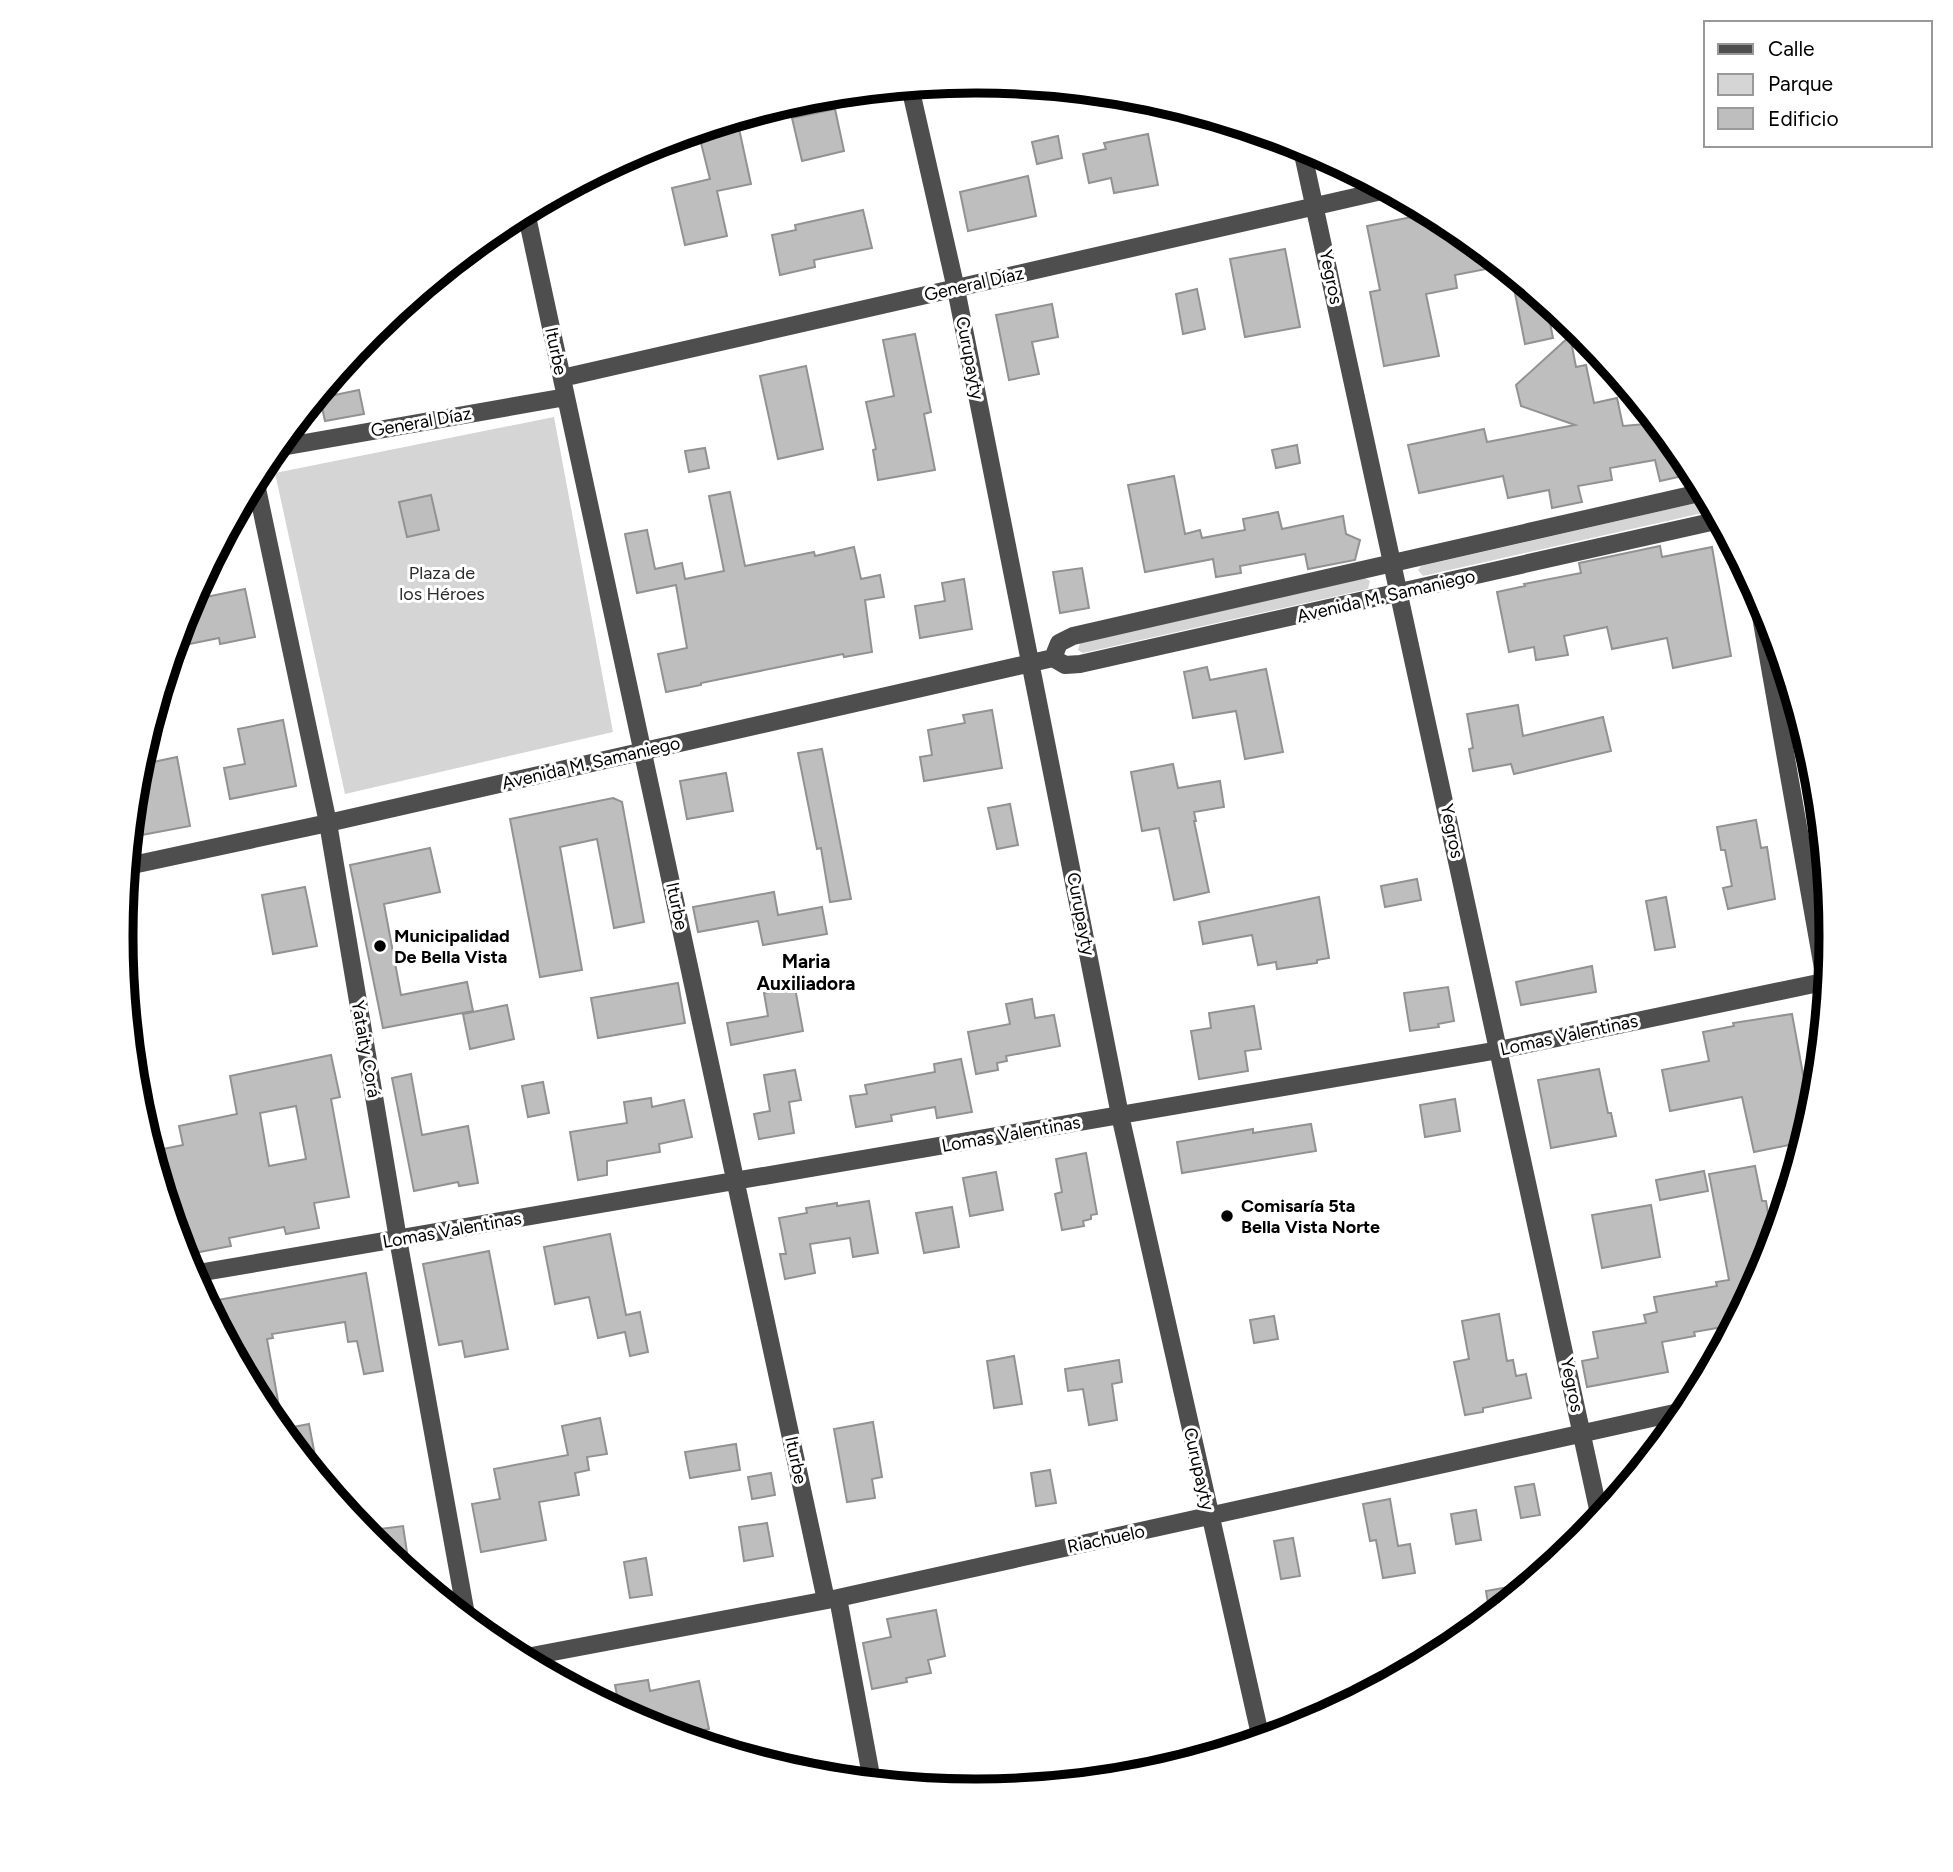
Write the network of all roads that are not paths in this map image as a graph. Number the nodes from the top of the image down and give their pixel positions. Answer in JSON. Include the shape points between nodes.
{"nodes":[{"id":1,"x":912,"y":96,"type":"edge"},
{"id":2,"x":1304,"y":159,"type":"edge"},
{"id":3,"x":1373,"y":193,"type":"edge"},
{"id":4,"x":1315,"y":206,"type":"junction"},
{"id":5,"x":528,"y":222,"type":"edge"},
{"id":6,"x":956,"y":289,"type":"junction"},
{"id":7,"x":562,"y":378,"type":"junction"},
{"id":8,"x":566,"y":397,"type":"junction"},
{"id":9,"x":292,"y":445,"type":"edge"},
{"id":10,"x":1694,"y":494,"type":"edge"},
{"id":11,"x":258,"y":495,"type":"edge"},
{"id":12,"x":1711,"y":522,"type":"edge"},
{"id":13,"x":1392,"y":563,"type":"junction"},
{"id":14,"x":1399,"y":593,"type":"junction"},
{"id":15,"x":1765,"y":636,"type":"edge"},
{"id":16,"x":1053,"y":658,"type":"junction"},
{"id":17,"x":1032,"y":664,"type":"junction"},
{"id":18,"x":644,"y":750,"type":"junction"},
{"id":19,"x":328,"y":823,"type":"junction"},
{"id":20,"x":137,"y":864,"type":"edge"},
{"id":21,"x":1820,"y":948,"type":"edge"},
{"id":22,"x":1818,"y":987,"type":"edge"},
{"id":23,"x":1499,"y":1050,"type":"junction"},
{"id":24,"x":1120,"y":1115,"type":"junction"},
{"id":25,"x":736,"y":1181,"type":"junction"},
{"id":26,"x":398,"y":1239,"type":"junction"},
{"id":27,"x":203,"y":1272,"type":"edge"},
{"id":28,"x":1671,"y":1414,"type":"edge"},
{"id":29,"x":1583,"y":1434,"type":"junction"},
{"id":30,"x":1597,"y":1506,"type":"edge"},
{"id":31,"x":1210,"y":1516,"type":"junction"},
{"id":32,"x":832,"y":1599,"type":"junction"},
{"id":33,"x":465,"y":1606,"type":"edge"},
{"id":34,"x":537,"y":1655,"type":"edge"},
{"id":35,"x":1259,"y":1730,"type":"edge"},
{"id":36,"x":870,"y":1772,"type":"edge"}],
"edges":[{"from":1,"to":6,"type":"street","name":"Curupayty"},
{"from":2,"to":4,"type":"street","name":"Yegros"},
{"from":3,"to":4,"type":"street","name":"General Díaz"},
{"from":4,"to":6,"type":"street","name":"General Díaz"},
{"from":4,"to":13,"type":"street","name":"Yegros"},
{"from":5,"to":7,"type":"street","name":"Iturbe"},
{"from":6,"to":7,"type":"street","name":"General Díaz"},
{"from":6,"to":17,"type":"street","name":"Curupayty"},
{"from":7,"to":8,"type":"street","name":"Iturbe"},
{"from":8,"to":9,"type":"street","name":"General Díaz"},
{"from":8,"to":18,"type":"street","name":"Iturbe"},
{"from":10,"to":13,"type":"street","name":"Avenida M. Samaniego"},
{"from":11,"to":19,"type":"street","name":"Yataity Corá"},
{"from":12,"to":14,"type":"street","name":"Avenida M. Samaniego"},
{"from":13,"to":14,"type":"street","name":"Yegros"},
{"from":13,"to":16,"type":"street","name":"Avenida M. Samaniego","via":[[1073,636],[1059,643]]},
{"from":14,"to":16,"type":"street","name":"Avenida M. Samaniego","via":[[1080,664],[1065,665]]},
{"from":14,"to":23,"type":"street","name":"Yegros"},
{"from":15,"to":21,"type":"street"},
{"from":16,"to":17,"type":"street","name":"Avenida M. Samaniego"},
{"from":17,"to":18,"type":"street","name":"Avenida M. Samaniego"},
{"from":17,"to":24,"type":"street","name":"Curupayty"},
{"from":18,"to":19,"type":"street","name":"Avenida M. Samaniego"},
{"from":18,"to":25,"type":"street","name":"Iturbe"},
{"from":19,"to":20,"type":"street","name":"Avenida M. Samaniego"},
{"from":19,"to":26,"type":"street","name":"Yataity Corá"},
{"from":22,"to":23,"type":"street","name":"Lomas Valentinas"},
{"from":23,"to":24,"type":"street","name":"Lomas Valentinas"},
{"from":23,"to":29,"type":"street","name":"Yegros"},
{"from":24,"to":25,"type":"street","name":"Lomas Valentinas"},
{"from":24,"to":31,"type":"street","name":"Curupayty"},
{"from":25,"to":26,"type":"street","name":"Lomas Valentinas"},
{"from":25,"to":32,"type":"street","name":"Iturbe"},
{"from":26,"to":27,"type":"street","name":"Lomas Valentinas"},
{"from":26,"to":33,"type":"street","name":"Yataity Corá"},
{"from":28,"to":29,"type":"street","name":"Riachuelo"},
{"from":29,"to":30,"type":"street","name":"Yegros"},
{"from":29,"to":31,"type":"street","name":"Riachuelo"},
{"from":31,"to":32,"type":"street","name":"Riachuelo"},
{"from":31,"to":35,"type":"street","name":"Curupayty"},
{"from":32,"to":34,"type":"street","name":"Riachuelo"},
{"from":32,"to":36,"type":"street","name":"Iturbe"}]}
